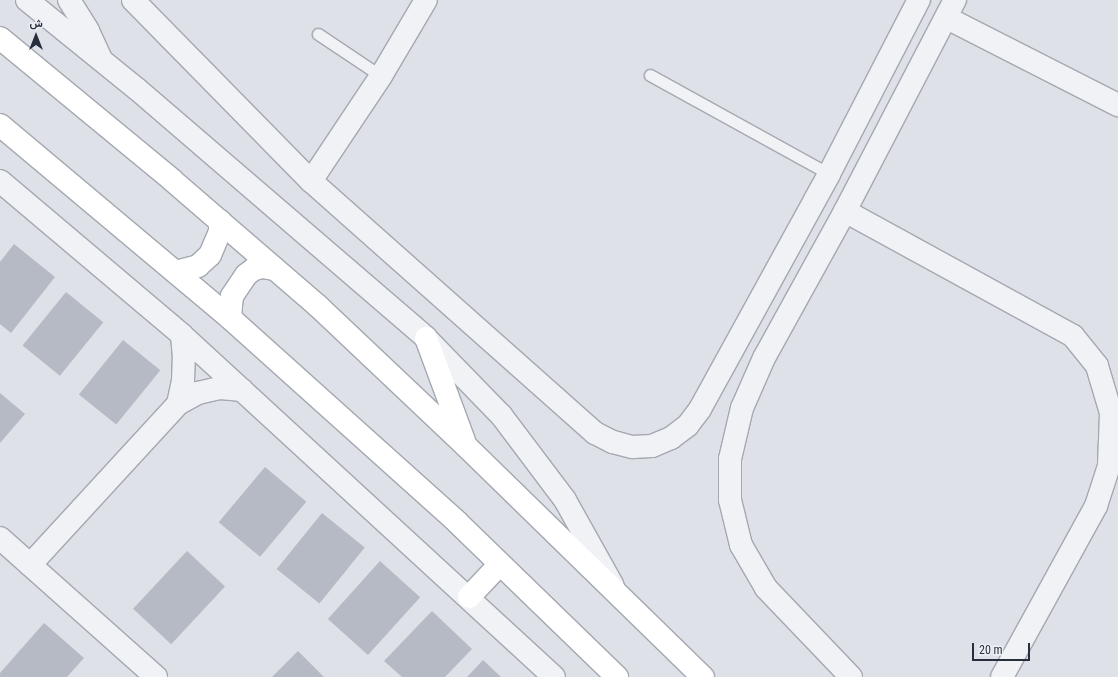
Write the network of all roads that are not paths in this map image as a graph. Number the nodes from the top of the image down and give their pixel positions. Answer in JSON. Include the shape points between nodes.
{"nodes":[{"id":1,"x":27,"y":0,"type":"edge"},
{"id":2,"x":69,"y":0,"type":"edge"},
{"id":3,"x":133,"y":0,"type":"edge"},
{"id":4,"x":426,"y":0,"type":"edge"},
{"id":5,"x":919,"y":0,"type":"edge"},
{"id":6,"x":951,"y":9,"type":"edge"},
{"id":7,"x":318,"y":34,"type":"dead end"},
{"id":8,"x":0,"y":38,"type":"edge"},
{"id":9,"x":103,"y":63,"type":"junction"},
{"id":10,"x":650,"y":75,"type":"dead end"},
{"id":11,"x":381,"y":76,"type":"junction"},
{"id":12,"x":1118,"y":105,"type":"edge"},
{"id":13,"x":0,"y":125,"type":"edge"},
{"id":14,"x":829,"y":174,"type":"junction"},
{"id":15,"x":0,"y":181,"type":"edge"},
{"id":16,"x":311,"y":181,"type":"junction"},
{"id":17,"x":845,"y":211,"type":"junction"},
{"id":18,"x":220,"y":221,"type":"junction"},
{"id":19,"x":275,"y":269,"type":"junction"},
{"id":20,"x":176,"y":272,"type":"junction"},
{"id":21,"x":230,"y":318,"type":"junction"},
{"id":22,"x":182,"y":335,"type":"junction"},
{"id":23,"x":426,"y":338,"type":"junction"},
{"id":24,"x":242,"y":390,"type":"junction"},
{"id":25,"x":178,"y":404,"type":"junction"},
{"id":26,"x":466,"y":446,"type":"junction"},
{"id":27,"x":0,"y":538,"type":"edge"},
{"id":28,"x":500,"y":564,"type":"junction"},
{"id":29,"x":30,"y":565,"type":"junction"},
{"id":30,"x":618,"y":594,"type":"junction"},
{"id":31,"x":468,"y":597,"type":"junction"},
{"id":32,"x":156,"y":677,"type":"edge"},
{"id":33,"x":554,"y":677,"type":"edge"},
{"id":34,"x":617,"y":677,"type":"edge"},
{"id":35,"x":703,"y":677,"type":"edge"},
{"id":36,"x":851,"y":677,"type":"edge"},
{"id":37,"x":1002,"y":677,"type":"edge"}],
"edges":[{"from":1,"to":9,"type":"street"},
{"from":2,"to":9,"type":"street"},
{"from":3,"to":16,"type":"street"},
{"from":4,"to":11,"type":"street"},
{"from":5,"to":14,"type":"street"},
{"from":6,"to":12,"type":"street"},
{"from":6,"to":17,"type":"street"},
{"from":7,"to":11,"type":"lane"},
{"from":8,"to":18,"type":"main road"},
{"from":9,"to":23,"type":"street","via":[[137,89]]},
{"from":10,"to":14,"type":"lane"},
{"from":11,"to":16,"type":"street"},
{"from":13,"to":20,"type":"main road"},
{"from":14,"to":16,"type":"street","via":[[700,408],[688,425],[671,438],[652,446],[632,447],[612,442],[595,433]]},
{"from":15,"to":22,"type":"street"},
{"from":17,"to":36,"type":"street","via":[[764,358],[742,408],[730,459],[730,500],[741,545],[766,588]]},
{"from":17,"to":37,"type":"street","via":[[1073,336],[1097,366],[1111,413],[1109,466],[1096,506]]},
{"from":18,"to":19,"type":"main road"},
{"from":18,"to":20,"type":"main road","via":[[220,231],[210,255],[198,266]]},
{"from":19,"to":21,"type":"main road","via":[[262,267],[246,275],[232,296]]},
{"from":19,"to":26,"type":"main road","via":[[318,306]]},
{"from":20,"to":21,"type":"main road"},
{"from":21,"to":28,"type":"main road"},
{"from":22,"to":24,"type":"street"},
{"from":22,"to":25,"type":"street","via":[[183,381]]},
{"from":23,"to":26,"type":"main road"},
{"from":23,"to":30,"type":"street","via":[[501,415],[565,500]]},
{"from":24,"to":25,"type":"street","via":[[220,388],[198,393]]},
{"from":24,"to":31,"type":"street"},
{"from":25,"to":29,"type":"street"},
{"from":26,"to":30,"type":"main road"},
{"from":27,"to":29,"type":"street"},
{"from":28,"to":31,"type":"main road"},
{"from":28,"to":34,"type":"main road"},
{"from":29,"to":32,"type":"street"},
{"from":30,"to":35,"type":"main road"},
{"from":31,"to":33,"type":"street"}]}
